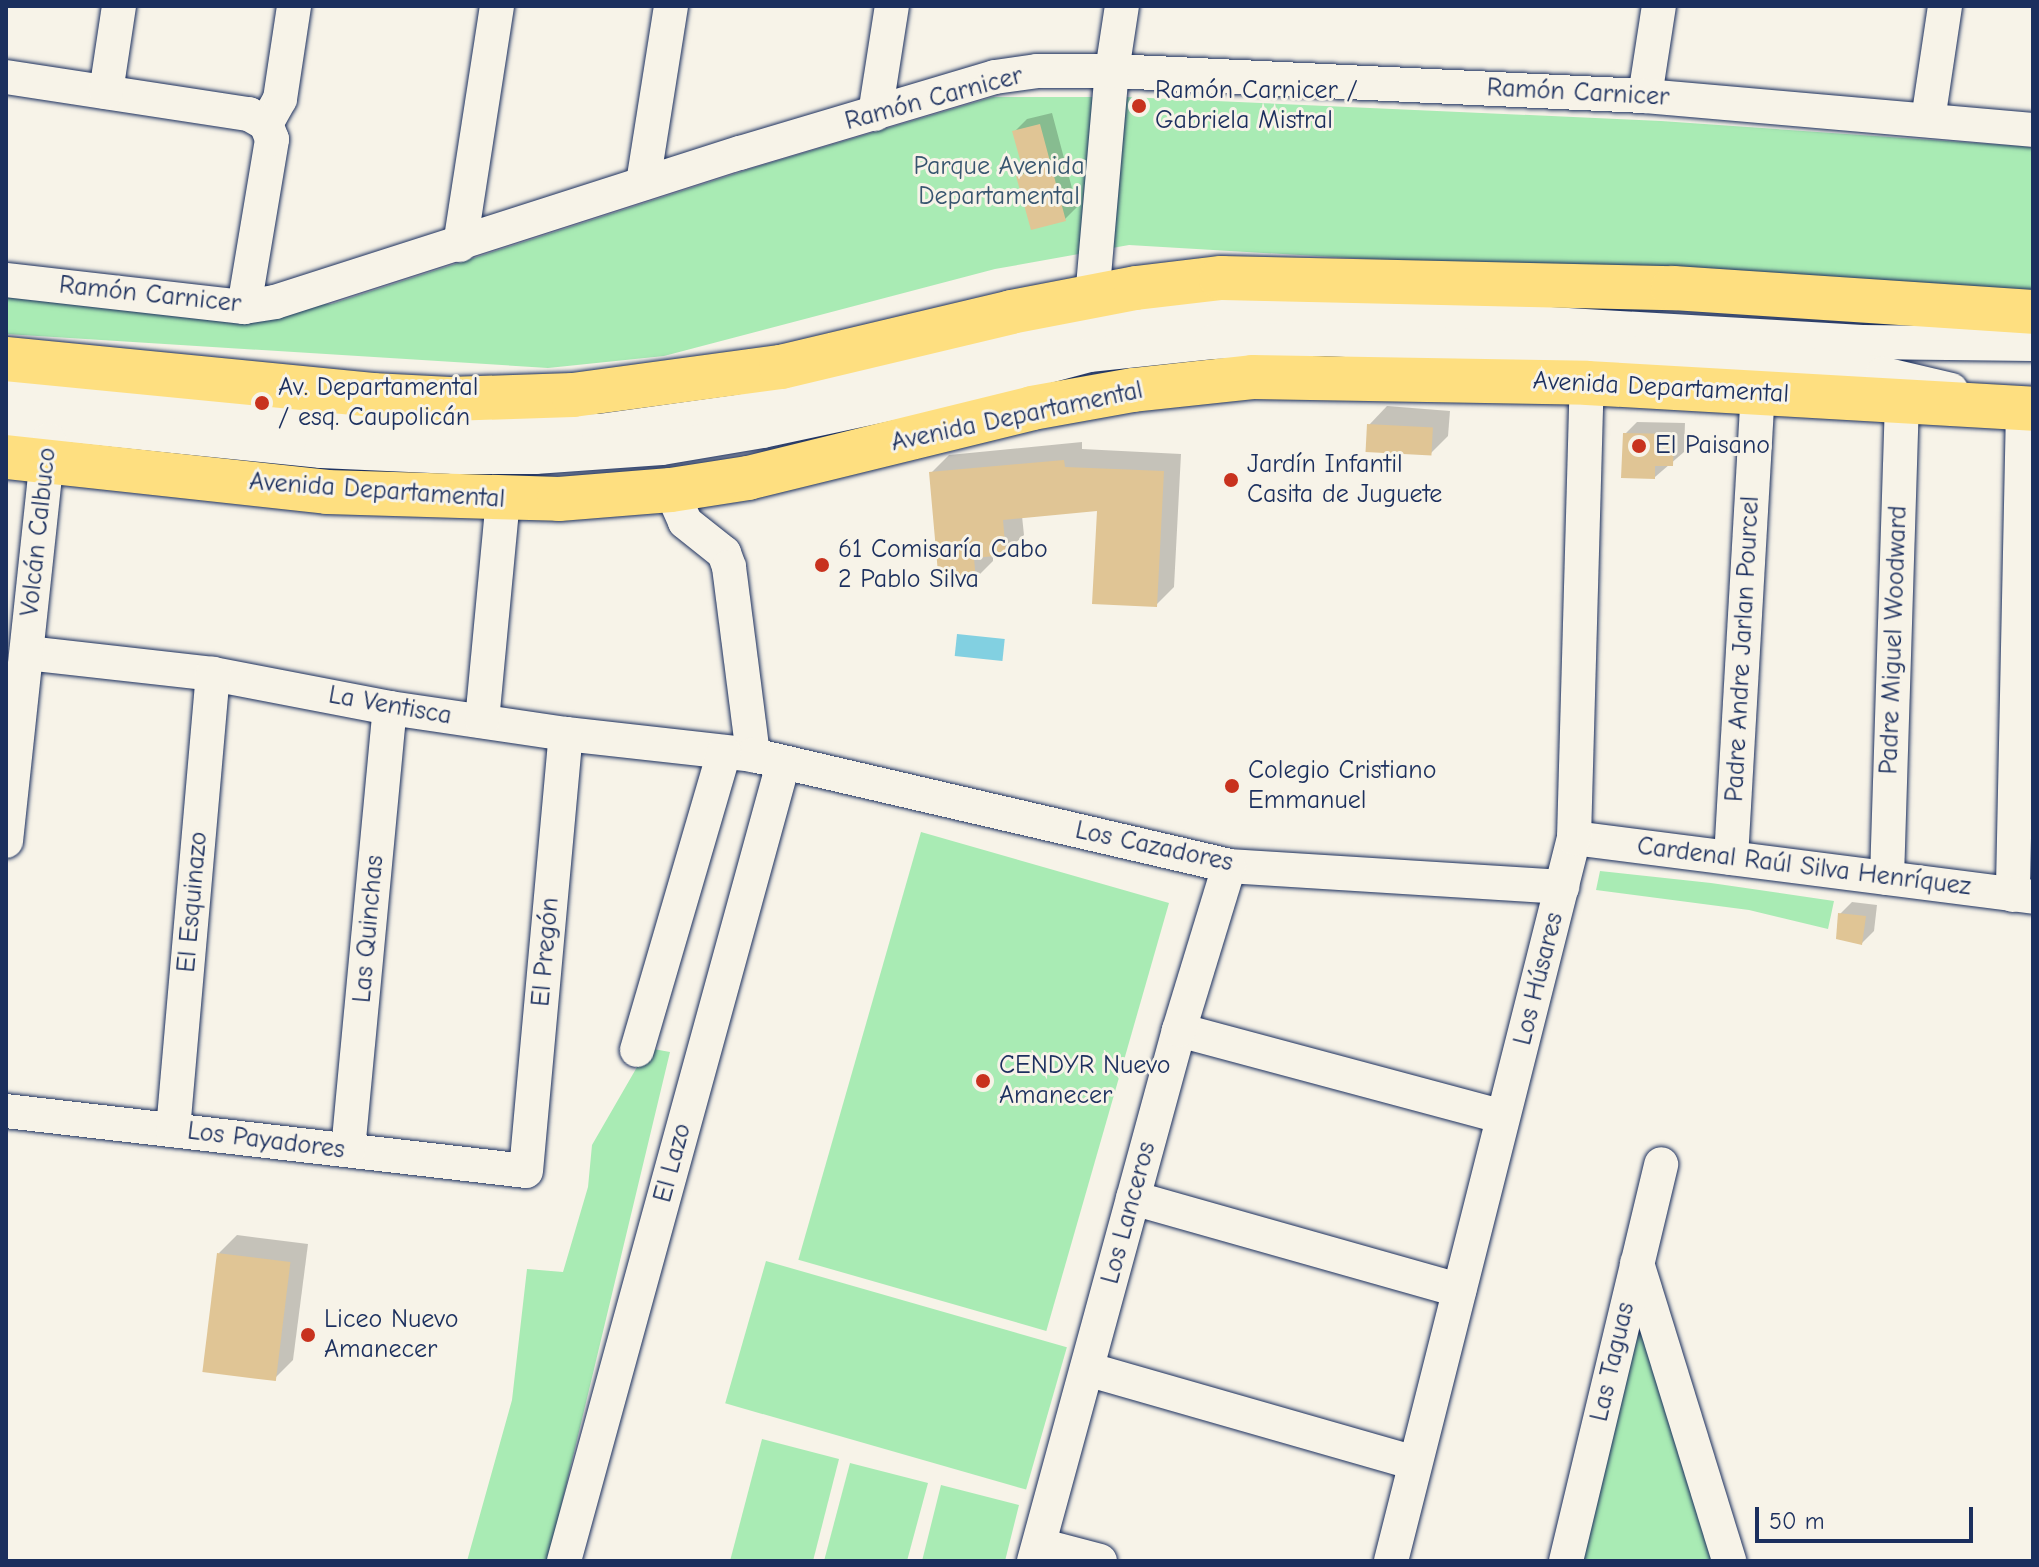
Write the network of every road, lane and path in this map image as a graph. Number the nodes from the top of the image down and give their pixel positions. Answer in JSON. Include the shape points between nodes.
{"nodes":[{"id":1,"x":119,"y":6,"type":"edge"},
{"id":2,"x":294,"y":6,"type":"edge"},
{"id":3,"x":497,"y":6,"type":"edge"},
{"id":4,"x":671,"y":6,"type":"edge"},
{"id":5,"x":892,"y":6,"type":"edge"},
{"id":6,"x":1122,"y":6,"type":"edge"},
{"id":7,"x":1659,"y":6,"type":"edge"},
{"id":8,"x":1945,"y":6,"type":"edge"},
{"id":9,"x":1112,"y":71,"type":"junction"},
{"id":10,"x":6,"y":77,"type":"edge"},
{"id":11,"x":106,"y":92,"type":"junction"},
{"id":12,"x":1645,"y":96,"type":"junction"},
{"id":13,"x":875,"y":114,"type":"junction"},
{"id":14,"x":1928,"y":120,"type":"junction"},
{"id":15,"x":266,"y":124,"type":"junction"},
{"id":16,"x":2033,"y":130,"type":"edge"},
{"id":17,"x":643,"y":183,"type":"junction"},
{"id":18,"x":460,"y":245,"type":"junction"},
{"id":19,"x":6,"y":280,"type":"edge"},
{"id":20,"x":244,"y":307,"type":"junction"},
{"id":21,"x":2033,"y":312,"type":"edge"},
{"id":22,"x":1089,"y":344,"type":"junction"},
{"id":23,"x":2033,"y":344,"type":"edge"},
{"id":24,"x":6,"y":359,"type":"edge"},
{"id":25,"x":1587,"y":383,"type":"junction"},
{"id":26,"x":6,"y":390,"type":"edge"},
{"id":27,"x":1758,"y":393,"type":"junction"},
{"id":28,"x":1902,"y":401,"type":"junction"},
{"id":29,"x":2028,"y":409,"type":"edge"},
{"id":30,"x":6,"y":419,"type":"edge"},
{"id":31,"x":42,"y":420,"type":"edge"},
{"id":32,"x":671,"y":490,"type":"junction"},
{"id":33,"x":503,"y":500,"type":"junction"},
{"id":34,"x":21,"y":563,"type":"edge"},
{"id":35,"x":27,"y":653,"type":"junction"},
{"id":36,"x":213,"y":674,"type":"junction"},
{"id":37,"x":390,"y":708,"type":"junction"},
{"id":38,"x":482,"y":721,"type":"junction"},
{"id":39,"x":566,"y":734,"type":"junction"},
{"id":40,"x":753,"y":757,"type":"junction"},
{"id":41,"x":7,"y":831,"type":"edge"},
{"id":42,"x":1574,"y":838,"type":"junction"},
{"id":43,"x":1731,"y":858,"type":"junction"},
{"id":44,"x":1229,"y":866,"type":"junction"},
{"id":45,"x":1887,"y":878,"type":"junction"},
{"id":46,"x":1562,"y":887,"type":"junction"},
{"id":47,"x":2023,"y":896,"type":"edge"},
{"id":48,"x":1179,"y":1030,"type":"junction"},
{"id":49,"x":637,"y":1050,"type":"dead end"},
{"id":50,"x":6,"y":1111,"type":"edge"},
{"id":51,"x":1503,"y":1117,"type":"junction"},
{"id":52,"x":173,"y":1130,"type":"junction"},
{"id":53,"x":348,"y":1150,"type":"junction"},
{"id":54,"x":1661,"y":1164,"type":"dead end"},
{"id":55,"x":526,"y":1171,"type":"joint"},
{"id":56,"x":1133,"y":1198,"type":"junction"},
{"id":57,"x":1637,"y":1263,"type":"junction"},
{"id":58,"x":1459,"y":1290,"type":"junction"},
{"id":59,"x":1087,"y":1369,"type":"junction"},
{"id":60,"x":1415,"y":1463,"type":"junction"},
{"id":61,"x":1037,"y":1553,"type":"edge"},
{"id":62,"x":564,"y":1561,"type":"edge"},
{"id":63,"x":1100,"y":1561,"type":"edge"},
{"id":64,"x":1391,"y":1561,"type":"edge"},
{"id":65,"x":1566,"y":1561,"type":"edge"},
{"id":66,"x":1729,"y":1561,"type":"edge"}],
"edges":[{"from":1,"to":11,"type":"street"},
{"from":2,"to":15,"type":"street","via":[[280,99]]},
{"from":3,"to":18,"type":"street"},
{"from":4,"to":17,"type":"street"},
{"from":5,"to":13,"type":"street"},
{"from":6,"to":9,"type":"street"},
{"from":7,"to":12,"type":"street"},
{"from":8,"to":14,"type":"street"},
{"from":9,"to":12,"type":"street","name":"Ramón Carnicer"},
{"from":9,"to":13,"type":"street","name":"Ramón Carnicer","via":[[995,77]]},
{"from":9,"to":22,"type":"street"},
{"from":10,"to":11,"type":"street"},
{"from":11,"to":15,"type":"street","via":[[249,114]]},
{"from":12,"to":14,"type":"street","name":"Ramón Carnicer"},
{"from":13,"to":17,"type":"street","name":"Ramón Carnicer"},
{"from":14,"to":16,"type":"street","name":"Ramón Carnicer"},
{"from":15,"to":20,"type":"street","via":[[272,139]]},
{"from":17,"to":18,"type":"street","name":"Ramón Carnicer"},
{"from":18,"to":20,"type":"street","name":"Ramón Carnicer"},
{"from":19,"to":20,"type":"street","name":"Ramón Carnicer"},
{"from":21,"to":22,"type":"main road","name":"Avenida Departamental","via":[[1673,288],[1221,278]]},
{"from":22,"to":23,"type":"street","via":[[1240,312],[1344,312],[1862,342]]},
{"from":22,"to":25,"type":"main road","name":"Avenida Departamental","via":[[1252,377]]},
{"from":22,"to":29,"type":"street","via":[[1325,339],[1769,360],[1883,374]]},
{"from":22,"to":31,"type":"main road","name":"Avenida Departamental","via":[[781,367],[573,395],[372,395]]},
{"from":22,"to":31,"type":"street","via":[[977,385],[662,448],[535,457],[321,451]]},
{"from":22,"to":32,"type":"main road","name":"Avenida Departamental","via":[[975,421],[748,478]]},
{"from":24,"to":31,"type":"main road","name":"Avenida Departamental"},
{"from":25,"to":27,"type":"main road","name":"Avenida Departamental"},
{"from":25,"to":42,"type":"street","name":"Los Húsares"},
{"from":26,"to":31,"type":"street"},
{"from":27,"to":28,"type":"main road","name":"Avenida Departamental"},
{"from":27,"to":43,"type":"street","name":"Padre Andre Jarlan Pourcel"},
{"from":28,"to":29,"type":"main road","name":"Avenida Departamental"},
{"from":28,"to":45,"type":"street","name":"Padre Miguel Woodward"},
{"from":29,"to":47,"type":"street"},
{"from":30,"to":31,"type":"street"},
{"from":31,"to":33,"type":"main road","name":"Avenida Departamental","via":[[327,492]]},
{"from":31,"to":34,"type":"street","name":"Volcán Calbuco"},
{"from":32,"to":33,"type":"main road","name":"Avenida Departamental"},
{"from":32,"to":40,"type":"street","name":"El Lazo","via":[[685,522],[724,553],[729,567]]},
{"from":33,"to":38,"type":"street"},
{"from":34,"to":35,"type":"street","name":"Volcán Calbuco"},
{"from":35,"to":36,"type":"street","name":"La Ventisca"},
{"from":35,"to":41,"type":"street","name":"Volcán Calbuco"},
{"from":36,"to":37,"type":"street","name":"La Ventisca"},
{"from":36,"to":52,"type":"street","name":"El Esquinazo"},
{"from":37,"to":38,"type":"street","name":"La Ventisca"},
{"from":37,"to":53,"type":"street","name":"Las Quinchas"},
{"from":38,"to":39,"type":"street","name":"La Ventisca"},
{"from":39,"to":40,"type":"street","name":"La Ventisca"},
{"from":39,"to":55,"type":"street","name":"El Pregón"},
{"from":40,"to":44,"type":"street","name":"Los Cazadores"},
{"from":40,"to":49,"type":"street"},
{"from":40,"to":62,"type":"street","name":"El Lazo"},
{"from":42,"to":43,"type":"street","name":"Cardenal Raúl Silva Henríquez"},
{"from":42,"to":46,"type":"street","name":"Los Húsares"},
{"from":43,"to":45,"type":"street","name":"Cardenal Raúl Silva Henríquez"},
{"from":44,"to":46,"type":"street","name":"Los Cazadores"},
{"from":44,"to":48,"type":"street","name":"Los Lanceros"},
{"from":45,"to":47,"type":"street","name":"Cardenal Raúl Silva Henríquez"},
{"from":46,"to":51,"type":"street","name":"Los Húsares"},
{"from":48,"to":51,"type":"street"},
{"from":48,"to":56,"type":"street","name":"Los Lanceros"},
{"from":50,"to":52,"type":"street","name":"Los Payadores"},
{"from":51,"to":58,"type":"street","name":"Los Húsares"},
{"from":52,"to":53,"type":"street","name":"Los Payadores"},
{"from":53,"to":55,"type":"street","name":"Los Payadores"},
{"from":54,"to":57,"type":"street","name":"Las Taguas"},
{"from":56,"to":58,"type":"street"},
{"from":56,"to":59,"type":"street","name":"Los Lanceros"},
{"from":57,"to":65,"type":"street","name":"Las Taguas"},
{"from":57,"to":66,"type":"street"},
{"from":58,"to":60,"type":"street","name":"Los Húsares"},
{"from":59,"to":60,"type":"street"},
{"from":59,"to":61,"type":"street","name":"Los Lanceros"},
{"from":60,"to":64,"type":"street","name":"Los Húsares"},
{"from":61,"to":63,"type":"street"}]}
